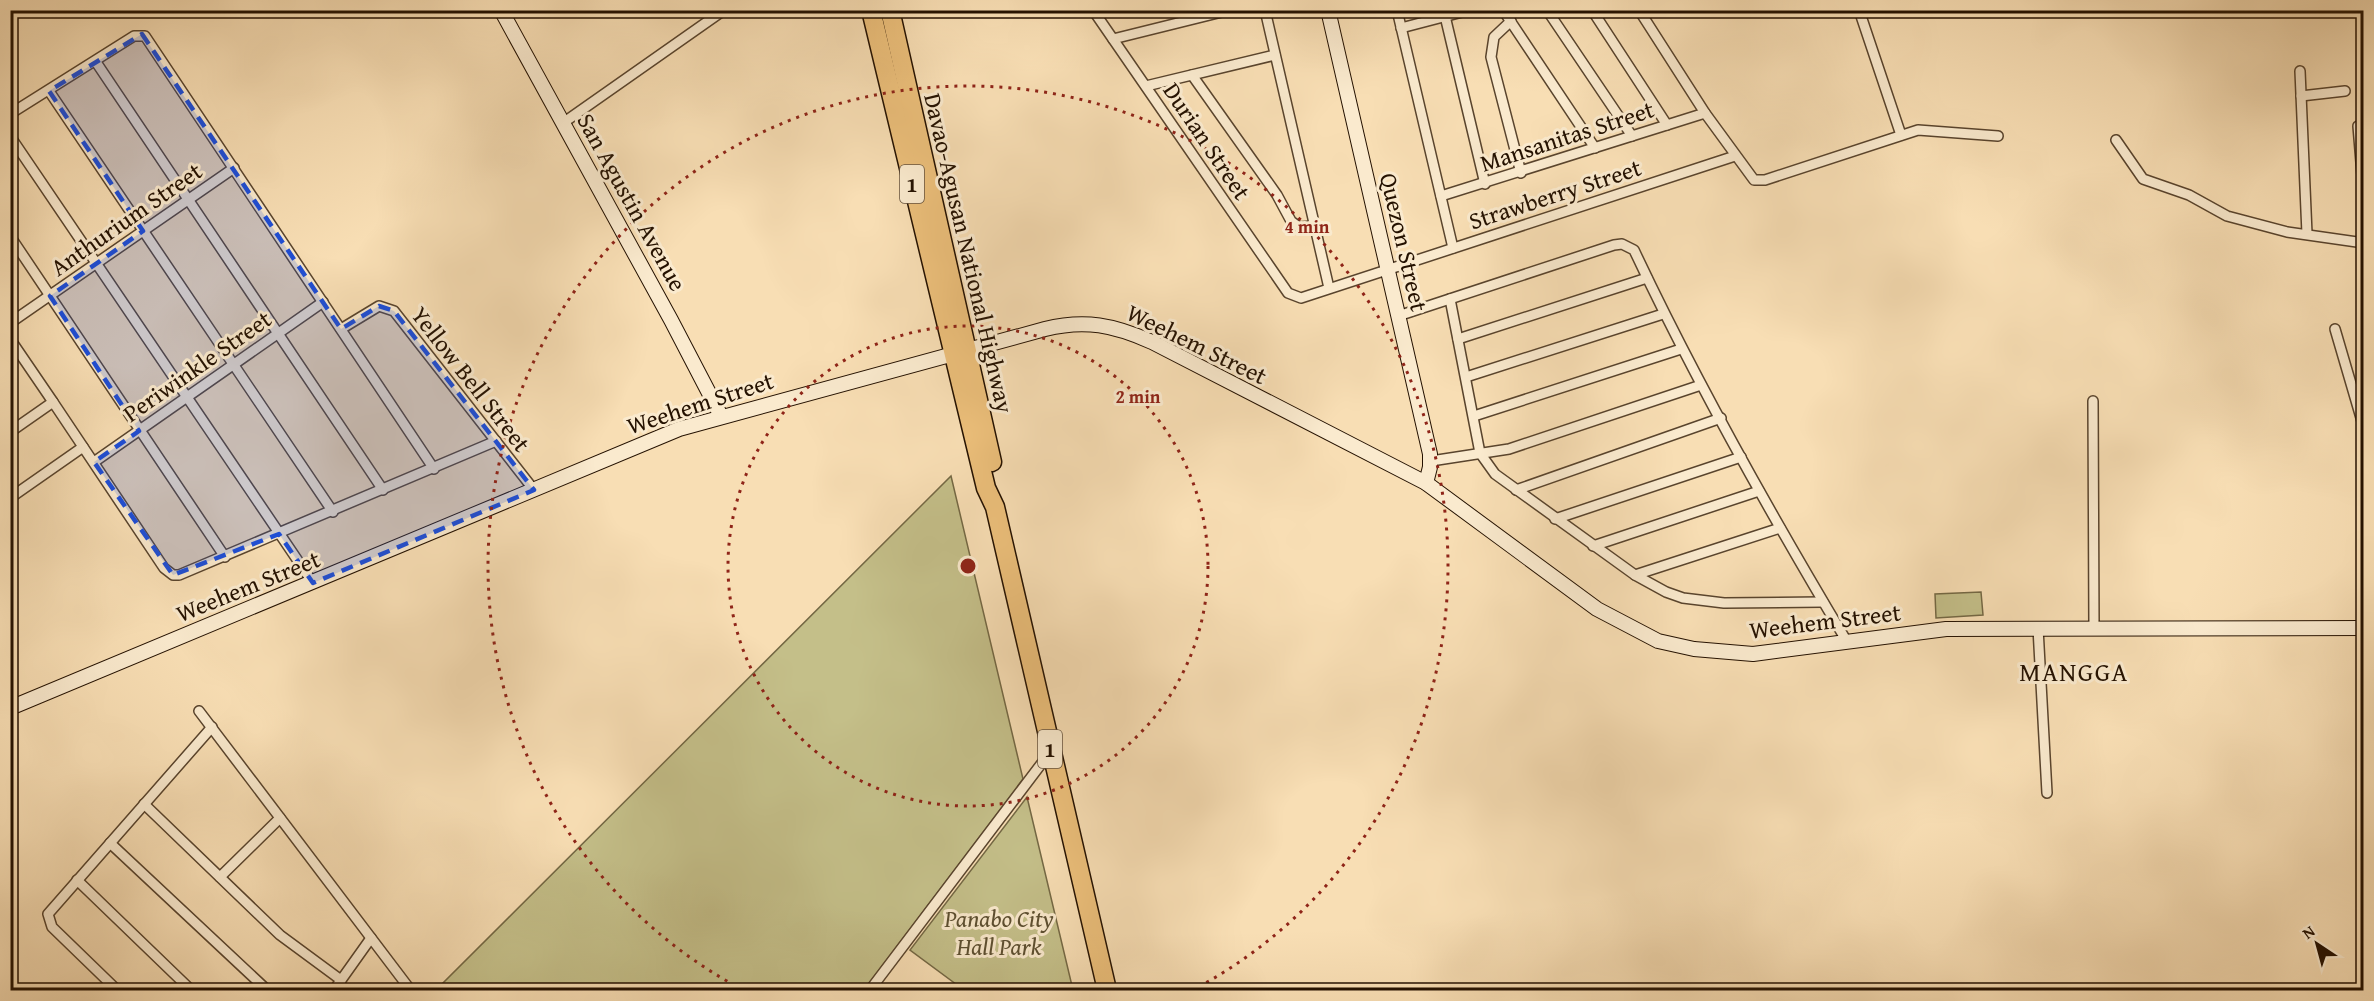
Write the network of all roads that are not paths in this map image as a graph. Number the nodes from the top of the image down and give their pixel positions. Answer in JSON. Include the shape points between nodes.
{"nodes":[{"id":1,"x":501,"y":10,"type":"edge"},
{"id":2,"x":724,"y":10,"type":"edge"},
{"id":3,"x":871,"y":10,"type":"edge"},
{"id":4,"x":890,"y":10,"type":"edge"},
{"id":5,"x":1093,"y":10,"type":"edge"},
{"id":6,"x":1230,"y":10,"type":"edge"},
{"id":7,"x":1265,"y":10,"type":"edge"},
{"id":8,"x":1328,"y":10,"type":"edge"},
{"id":9,"x":1397,"y":10,"type":"edge"},
{"id":10,"x":1470,"y":10,"type":"edge"},
{"id":11,"x":1503,"y":10,"type":"edge"},
{"id":12,"x":1547,"y":10,"type":"edge"},
{"id":13,"x":1592,"y":10,"type":"edge"},
{"id":14,"x":1639,"y":10,"type":"edge"},
{"id":15,"x":1858,"y":10,"type":"edge"},
{"id":16,"x":1445,"y":16,"type":"junction"},
{"id":17,"x":1511,"y":21,"type":"junction"},
{"id":18,"x":1401,"y":28,"type":"junction"},
{"id":19,"x":1113,"y":39,"type":"junction"},
{"id":20,"x":1275,"y":55,"type":"junction"},
{"id":21,"x":96,"y":62,"type":"junction"},
{"id":22,"x":2300,"y":71,"type":"dead end"},
{"id":23,"x":1192,"y":75,"type":"junction"},
{"id":24,"x":1146,"y":86,"type":"junction"},
{"id":25,"x":49,"y":91,"type":"junction"},
{"id":26,"x":2345,"y":91,"type":"dead end"},
{"id":27,"x":2301,"y":96,"type":"junction"},
{"id":28,"x":1705,"y":113,"type":"junction"},
{"id":29,"x":10,"y":114,"type":"edge"},
{"id":30,"x":563,"y":123,"type":"junction"},
{"id":31,"x":1667,"y":124,"type":"junction"},
{"id":32,"x":2358,"y":126,"type":"dead end"},
{"id":33,"x":1901,"y":135,"type":"junction"},
{"id":34,"x":10,"y":136,"type":"edge"},
{"id":35,"x":1632,"y":136,"type":"junction"},
{"id":36,"x":1998,"y":136,"type":"dead end"},
{"id":37,"x":2116,"y":140,"type":"dead end"},
{"id":38,"x":1595,"y":148,"type":"junction"},
{"id":39,"x":1735,"y":156,"type":"junction"},
{"id":40,"x":234,"y":168,"type":"junction"},
{"id":41,"x":1521,"y":173,"type":"junction"},
{"id":42,"x":1485,"y":184,"type":"junction"},
{"id":43,"x":1441,"y":196,"type":"junction"},
{"id":44,"x":2364,"y":199,"type":"edge"},
{"id":45,"x":189,"y":200,"type":"junction"},
{"id":46,"x":1314,"y":226,"type":"junction"},
{"id":47,"x":143,"y":231,"type":"junction"},
{"id":48,"x":2307,"y":234,"type":"junction"},
{"id":49,"x":10,"y":237,"type":"edge"},
{"id":50,"x":2364,"y":243,"type":"edge"},
{"id":51,"x":1453,"y":248,"type":"junction"},
{"id":52,"x":97,"y":263,"type":"junction"},
{"id":53,"x":1387,"y":269,"type":"junction"},
{"id":54,"x":1647,"y":278,"type":"junction"},
{"id":55,"x":1329,"y":288,"type":"junction"},
{"id":56,"x":1288,"y":293,"type":"joint"},
{"id":57,"x":50,"y":296,"type":"junction"},
{"id":58,"x":1450,"y":299,"type":"junction"},
{"id":59,"x":323,"y":302,"type":"junction"},
{"id":60,"x":1663,"y":314,"type":"junction"},
{"id":61,"x":1398,"y":316,"type":"junction"},
{"id":62,"x":10,"y":323,"type":"edge"},
{"id":63,"x":341,"y":329,"type":"junction"},
{"id":64,"x":2335,"y":329,"type":"dead end"},
{"id":65,"x":278,"y":333,"type":"junction"},
{"id":66,"x":10,"y":339,"type":"edge"},
{"id":67,"x":1458,"y":339,"type":"junction"},
{"id":68,"x":1681,"y":349,"type":"junction"},
{"id":69,"x":960,"y":354,"type":"junction"},
{"id":70,"x":233,"y":365,"type":"junction"},
{"id":71,"x":1466,"y":377,"type":"junction"},
{"id":72,"x":1701,"y":385,"type":"junction"},
{"id":73,"x":186,"y":398,"type":"junction"},
{"id":74,"x":2093,"y":401,"type":"dead end"},
{"id":75,"x":53,"y":402,"type":"junction"},
{"id":76,"x":721,"y":416,"type":"junction"},
{"id":77,"x":1474,"y":416,"type":"junction"},
{"id":78,"x":1721,"y":418,"type":"junction"},
{"id":79,"x":12,"y":428,"type":"edge"},
{"id":80,"x":2364,"y":428,"type":"edge"},
{"id":81,"x":139,"y":431,"type":"junction"},
{"id":82,"x":496,"y":441,"type":"junction"},
{"id":83,"x":83,"y":447,"type":"junction"},
{"id":84,"x":1480,"y":453,"type":"junction"},
{"id":85,"x":1741,"y":457,"type":"junction"},
{"id":86,"x":1431,"y":461,"type":"junction"},
{"id":87,"x":94,"y":462,"type":"junction"},
{"id":88,"x":434,"y":469,"type":"junction"},
{"id":89,"x":1426,"y":483,"type":"junction"},
{"id":90,"x":383,"y":490,"type":"junction"},
{"id":91,"x":534,"y":490,"type":"junction"},
{"id":92,"x":1516,"y":490,"type":"junction"},
{"id":93,"x":1760,"y":491,"type":"junction"},
{"id":94,"x":10,"y":498,"type":"edge"},
{"id":95,"x":333,"y":512,"type":"junction"},
{"id":96,"x":1555,"y":519,"type":"junction"},
{"id":97,"x":1780,"y":528,"type":"junction"},
{"id":98,"x":279,"y":534,"type":"junction"},
{"id":99,"x":1593,"y":546,"type":"junction"},
{"id":100,"x":225,"y":557,"type":"junction"},
{"id":101,"x":1635,"y":575,"type":"junction"},
{"id":102,"x":313,"y":584,"type":"junction"},
{"id":103,"x":1823,"y":602,"type":"junction"},
{"id":104,"x":2038,"y":627,"type":"junction"},
{"id":105,"x":2094,"y":627,"type":"junction"},
{"id":106,"x":2364,"y":628,"type":"edge"},
{"id":107,"x":1845,"y":640,"type":"junction"},
{"id":108,"x":10,"y":708,"type":"edge"},
{"id":109,"x":199,"y":711,"type":"dead end"},
{"id":110,"x":212,"y":727,"type":"junction"},
{"id":111,"x":1051,"y":751,"type":"junction"},
{"id":112,"x":2047,"y":793,"type":"dead end"},
{"id":113,"x":144,"y":804,"type":"junction"},
{"id":114,"x":280,"y":818,"type":"junction"},
{"id":115,"x":110,"y":843,"type":"junction"},
{"id":116,"x":220,"y":877,"type":"junction"},
{"id":117,"x":77,"y":880,"type":"junction"},
{"id":118,"x":371,"y":938,"type":"junction"},
{"id":119,"x":341,"y":980,"type":"junction"},
{"id":120,"x":117,"y":990,"type":"edge"},
{"id":121,"x":191,"y":990,"type":"edge"},
{"id":122,"x":267,"y":990,"type":"edge"},
{"id":123,"x":334,"y":990,"type":"edge"},
{"id":124,"x":407,"y":990,"type":"edge"},
{"id":125,"x":870,"y":990,"type":"edge"},
{"id":126,"x":1107,"y":990,"type":"edge"}],
"edges":[{"from":1,"to":30,"type":"street","name":"San Agustin Avenue"},
{"from":2,"to":30,"type":"street"},
{"from":3,"to":69,"type":"highway","name":"Davao-Agusan National Highway","number":"1"},
{"from":4,"to":69,"type":"highway","name":"Davao-Agusan National Highway","number":"1"},
{"from":5,"to":19,"type":"street","name":"Durian Street"},
{"from":6,"to":19,"type":"street"},
{"from":7,"to":20,"type":"street"},
{"from":8,"to":53,"type":"street","name":"Quezon Street"},
{"from":9,"to":18,"type":"street"},
{"from":10,"to":16,"type":"street"},
{"from":11,"to":17,"type":"street"},
{"from":12,"to":35,"type":"street"},
{"from":13,"to":31,"type":"street"},
{"from":14,"to":28,"type":"street"},
{"from":15,"to":33,"type":"street"},
{"from":16,"to":18,"type":"street"},
{"from":16,"to":42,"type":"street"},
{"from":17,"to":38,"type":"street"},
{"from":17,"to":41,"type":"street","via":[[1494,37],[1491,57]]},
{"from":18,"to":43,"type":"street"},
{"from":19,"to":24,"type":"street","name":"Durian Street"},
{"from":20,"to":23,"type":"street"},
{"from":20,"to":46,"type":"street"},
{"from":21,"to":25,"type":"street"},
{"from":21,"to":40,"type":"street","via":[[142,34]]},
{"from":21,"to":45,"type":"street"},
{"from":22,"to":27,"type":"street"},
{"from":23,"to":24,"type":"street"},
{"from":23,"to":46,"type":"street","via":[[1291,220],[1299,227]]},
{"from":24,"to":56,"type":"street","name":"Durian Street"},
{"from":25,"to":29,"type":"street"},
{"from":25,"to":47,"type":"street"},
{"from":26,"to":27,"type":"street"},
{"from":27,"to":48,"type":"street"},
{"from":28,"to":31,"type":"street","name":"Mansanitas Street"},
{"from":28,"to":39,"type":"street"},
{"from":30,"to":76,"type":"street","name":"San Agustin Avenue"},
{"from":31,"to":35,"type":"street","name":"Mansanitas Street"},
{"from":32,"to":44,"type":"street"},
{"from":33,"to":36,"type":"street","via":[[1943,130]]},
{"from":33,"to":39,"type":"street","via":[[1766,180],[1754,180]]},
{"from":34,"to":52,"type":"street"},
{"from":35,"to":38,"type":"street","name":"Mansanitas Street"},
{"from":37,"to":48,"type":"street","via":[[2137,173],[2157,186],[2189,195],[2244,223]]},
{"from":38,"to":41,"type":"street","name":"Mansanitas Street"},
{"from":39,"to":51,"type":"street","name":"Strawberry Street"},
{"from":40,"to":45,"type":"street","name":"Anthurium Street"},
{"from":40,"to":59,"type":"street"},
{"from":41,"to":42,"type":"street","name":"Mansanitas Street"},
{"from":42,"to":43,"type":"street","name":"Mansanitas Street"},
{"from":43,"to":51,"type":"street"},
{"from":45,"to":47,"type":"street","name":"Anthurium Street"},
{"from":45,"to":65,"type":"street"},
{"from":46,"to":55,"type":"street"},
{"from":47,"to":52,"type":"street","name":"Anthurium Street"},
{"from":47,"to":70,"type":"street"},
{"from":48,"to":50,"type":"street"},
{"from":49,"to":57,"type":"street"},
{"from":51,"to":53,"type":"street","name":"Strawberry Street"},
{"from":52,"to":57,"type":"street","name":"Anthurium Street"},
{"from":52,"to":73,"type":"street"},
{"from":53,"to":55,"type":"street","name":"Strawberry Street"},
{"from":53,"to":61,"type":"street","name":"Quezon Street"},
{"from":54,"to":58,"type":"street","via":[[1634,250],[1622,244]]},
{"from":54,"to":60,"type":"street"},
{"from":54,"to":67,"type":"street"},
{"from":55,"to":56,"type":"street","name":"Strawberry Street","via":[[1301,297]]},
{"from":57,"to":62,"type":"street","name":"Anthurium Street"},
{"from":57,"to":81,"type":"street"},
{"from":58,"to":61,"type":"street"},
{"from":58,"to":67,"type":"street"},
{"from":59,"to":63,"type":"street"},
{"from":59,"to":65,"type":"street","name":"Periwinkle Street"},
{"from":60,"to":68,"type":"street"},
{"from":60,"to":71,"type":"street"},
{"from":61,"to":86,"type":"street","name":"Quezon Street"},
{"from":63,"to":82,"type":"street","name":"Yellow Bell Street","via":[[380,306],[394,311]]},
{"from":63,"to":88,"type":"street"},
{"from":64,"to":80,"type":"street"},
{"from":65,"to":70,"type":"street","name":"Periwinkle Street"},
{"from":65,"to":90,"type":"street"},
{"from":66,"to":75,"type":"street"},
{"from":67,"to":71,"type":"street"},
{"from":68,"to":72,"type":"street"},
{"from":68,"to":77,"type":"street"},
{"from":69,"to":76,"type":"street","name":"Weehem Street"},
{"from":69,"to":89,"type":"street","name":"Weehem Street","via":[[1066,324],[1121,328]]},
{"from":69,"to":111,"type":"highway","name":"Davao-Agusan National Highway","number":"1","via":[[986,488],[995,507]]},
{"from":70,"to":73,"type":"street","name":"Periwinkle Street"},
{"from":70,"to":95,"type":"street"},
{"from":71,"to":77,"type":"street"},
{"from":72,"to":78,"type":"street"},
{"from":72,"to":84,"type":"street","via":[[1509,449]]},
{"from":73,"to":81,"type":"street","name":"Periwinkle Street"},
{"from":73,"to":98,"type":"street"},
{"from":74,"to":105,"type":"street"},
{"from":75,"to":79,"type":"street"},
{"from":75,"to":83,"type":"street"},
{"from":76,"to":91,"type":"street","name":"Weehem Street"},
{"from":77,"to":84,"type":"street"},
{"from":78,"to":85,"type":"street"},
{"from":78,"to":92,"type":"street"},
{"from":81,"to":87,"type":"street","name":"Periwinkle Street"},
{"from":81,"to":100,"type":"street"},
{"from":82,"to":88,"type":"street"},
{"from":82,"to":91,"type":"street","name":"Yellow Bell Street"},
{"from":83,"to":87,"type":"street"},
{"from":83,"to":94,"type":"street"},
{"from":84,"to":86,"type":"street"},
{"from":84,"to":92,"type":"street","via":[[1495,474]]},
{"from":85,"to":93,"type":"street"},
{"from":85,"to":96,"type":"street"},
{"from":86,"to":89,"type":"street","name":"Quezon Street"},
{"from":87,"to":100,"type":"street","via":[[168,572],[179,575]]},
{"from":88,"to":90,"type":"street"},
{"from":89,"to":107,"type":"street","name":"Weehem Street","via":[[1597,609],[1658,641],[1694,649],[1753,654]]},
{"from":90,"to":95,"type":"street"},
{"from":91,"to":102,"type":"street","name":"Weehem Street"},
{"from":92,"to":96,"type":"street"},
{"from":93,"to":97,"type":"street"},
{"from":93,"to":99,"type":"street"},
{"from":95,"to":98,"type":"street"},
{"from":96,"to":99,"type":"street"},
{"from":97,"to":101,"type":"street"},
{"from":97,"to":103,"type":"street"},
{"from":98,"to":100,"type":"street"},
{"from":98,"to":102,"type":"street"},
{"from":99,"to":101,"type":"street"},
{"from":101,"to":103,"type":"street","via":[[1683,598],[1754,604]]},
{"from":102,"to":108,"type":"street","name":"Weehem Street"},
{"from":103,"to":107,"type":"street"},
{"from":104,"to":105,"type":"street","name":"Weehem Street"},
{"from":104,"to":107,"type":"street","name":"Weehem Street","via":[[1946,629]]},
{"from":104,"to":112,"type":"street"},
{"from":105,"to":106,"type":"street","name":"Weehem Street"},
{"from":109,"to":110,"type":"street"},
{"from":110,"to":113,"type":"street"},
{"from":110,"to":114,"type":"street"},
{"from":111,"to":125,"type":"street"},
{"from":111,"to":126,"type":"highway","name":"Davao-Agusan National Highway","number":"1"},
{"from":113,"to":115,"type":"street"},
{"from":113,"to":116,"type":"street"},
{"from":114,"to":116,"type":"street"},
{"from":114,"to":118,"type":"street"},
{"from":115,"to":117,"type":"street"},
{"from":115,"to":122,"type":"street"},
{"from":116,"to":119,"type":"street","via":[[280,935]]},
{"from":117,"to":120,"type":"street","via":[[52,909],[48,923]]},
{"from":117,"to":121,"type":"street"},
{"from":118,"to":119,"type":"street"},
{"from":118,"to":124,"type":"street"},
{"from":119,"to":123,"type":"street"}]}
